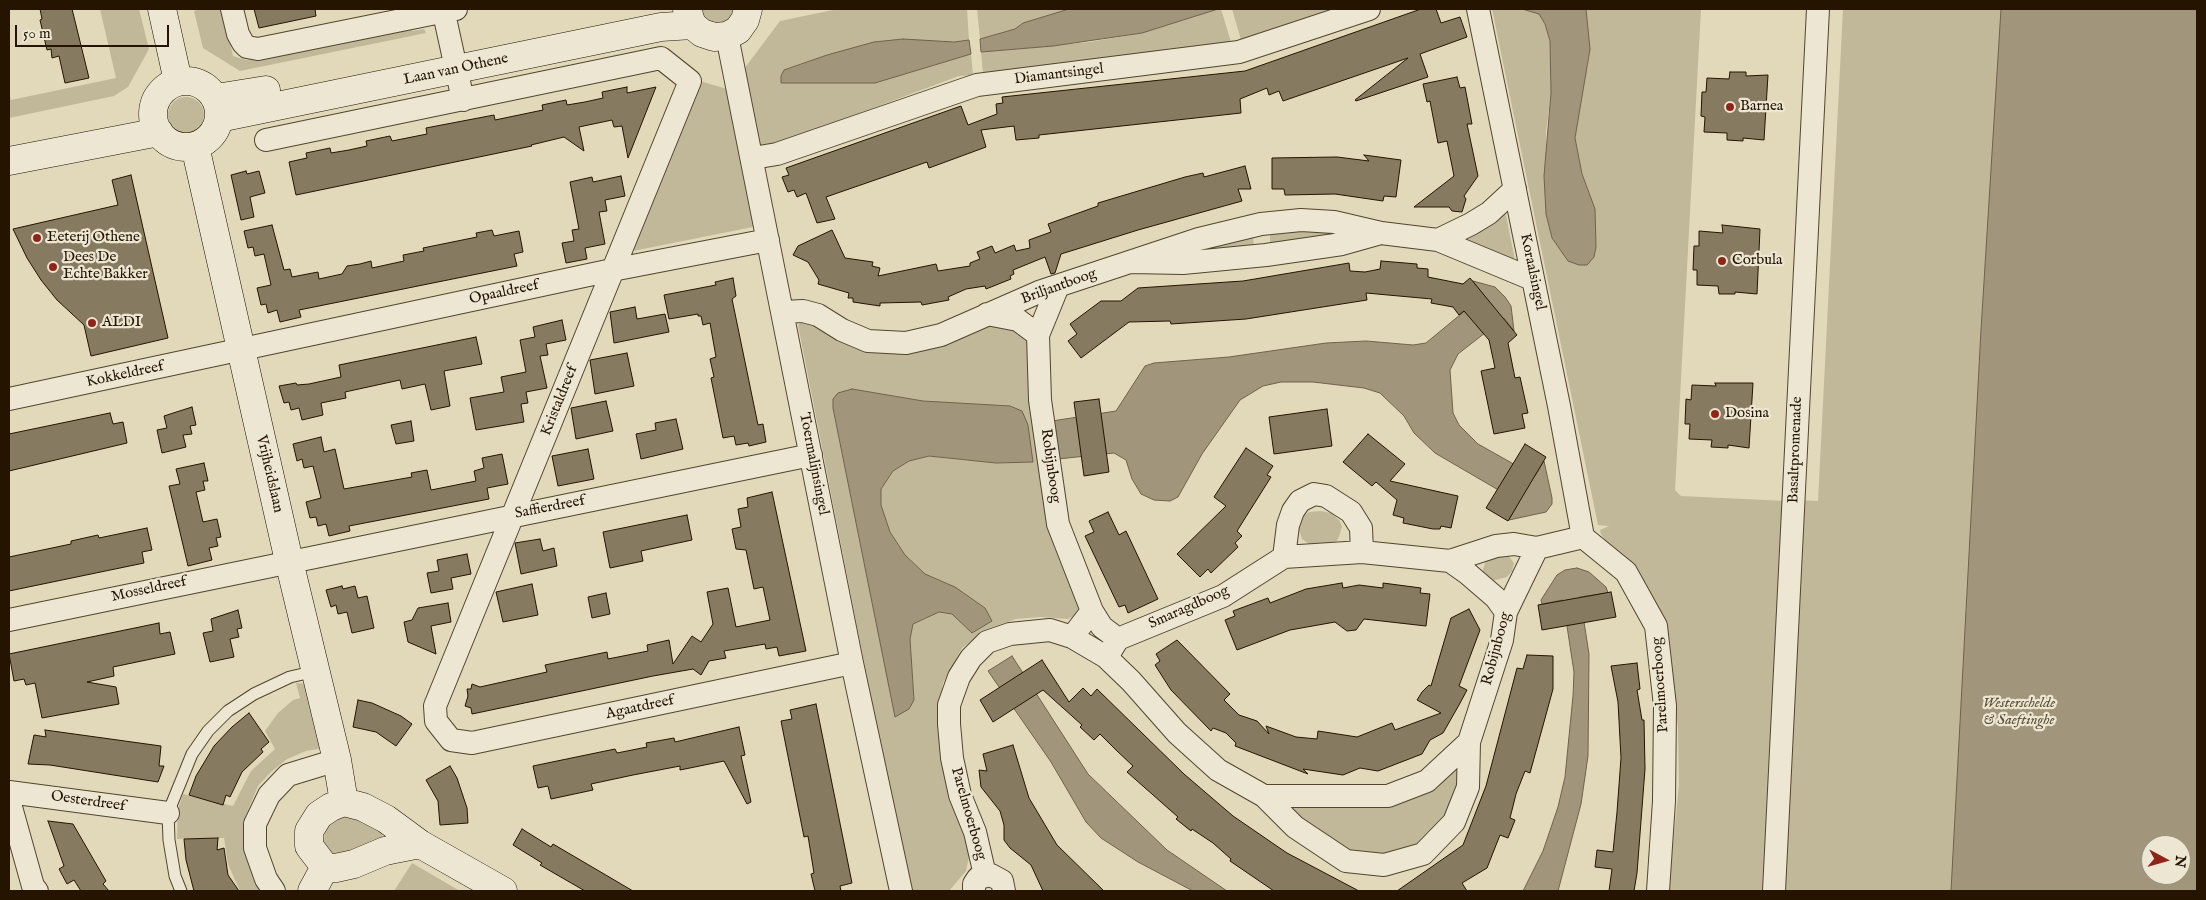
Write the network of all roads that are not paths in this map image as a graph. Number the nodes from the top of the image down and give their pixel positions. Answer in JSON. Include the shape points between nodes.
{"nodes":[{"id":1,"x":162,"y":9,"type":"edge"},
{"id":2,"x":232,"y":9,"type":"edge"},
{"id":3,"x":662,"y":9,"type":"edge"},
{"id":4,"x":748,"y":9,"type":"edge"},
{"id":5,"x":1370,"y":9,"type":"edge"},
{"id":6,"x":1478,"y":9,"type":"edge"},
{"id":7,"x":1818,"y":9,"type":"edge"},
{"id":8,"x":447,"y":10,"type":"edge"},
{"id":9,"x":690,"y":17,"type":"edge"},
{"id":10,"x":727,"y":36,"type":"junction"},
{"id":11,"x":454,"y":61,"type":"junction"},
{"id":12,"x":178,"y":81,"type":"junction"},
{"id":13,"x":690,"y":81,"type":"joint"},
{"id":14,"x":463,"y":100,"type":"junction"},
{"id":15,"x":217,"y":108,"type":"junction"},
{"id":16,"x":156,"y":121,"type":"junction"},
{"id":17,"x":266,"y":140,"type":"dead end"},
{"id":18,"x":9,"y":144,"type":"edge"},
{"id":19,"x":195,"y":146,"type":"junction"},
{"id":20,"x":753,"y":158,"type":"junction"},
{"id":21,"x":9,"y":161,"type":"edge"},
{"id":22,"x":1515,"y":189,"type":"junction"},
{"id":23,"x":1260,"y":224,"type":"junction"},
{"id":24,"x":1381,"y":233,"type":"junction"},
{"id":25,"x":768,"y":240,"type":"junction"},
{"id":26,"x":1438,"y":240,"type":"junction"},
{"id":27,"x":1266,"y":255,"type":"junction"},
{"id":28,"x":1131,"y":262,"type":"junction"},
{"id":29,"x":612,"y":270,"type":"junction"},
{"id":30,"x":1532,"y":279,"type":"junction"},
{"id":31,"x":1058,"y":286,"type":"junction"},
{"id":32,"x":783,"y":312,"type":"junction"},
{"id":33,"x":988,"y":314,"type":"junction"},
{"id":34,"x":1038,"y":335,"type":"junction"},
{"id":35,"x":240,"y":350,"type":"junction"},
{"id":36,"x":9,"y":399,"type":"edge"},
{"id":37,"x":811,"y":455,"type":"junction"},
{"id":38,"x":514,"y":516,"type":"junction"},
{"id":39,"x":1584,"y":536,"type":"junction"},
{"id":40,"x":1537,"y":548,"type":"junction"},
{"id":41,"x":1362,"y":552,"type":"junction"},
{"id":42,"x":1284,"y":558,"type":"junction"},
{"id":43,"x":289,"y":561,"type":"junction"},
{"id":44,"x":1450,"y":561,"type":"junction"},
{"id":45,"x":1092,"y":611,"type":"junction"},
{"id":46,"x":1506,"y":612,"type":"junction"},
{"id":47,"x":9,"y":620,"type":"edge"},
{"id":48,"x":1072,"y":637,"type":"junction"},
{"id":49,"x":1112,"y":648,"type":"junction"},
{"id":50,"x":852,"y":663,"type":"junction"},
{"id":51,"x":316,"y":670,"type":"junction"},
{"id":52,"x":436,"y":721,"type":"joint"},
{"id":53,"x":1469,"y":742,"type":"junction"},
{"id":54,"x":337,"y":760,"type":"junction"},
{"id":55,"x":9,"y":792,"type":"edge"},
{"id":56,"x":1264,"y":796,"type":"junction"},
{"id":57,"x":9,"y":800,"type":"edge"},
{"id":58,"x":344,"y":802,"type":"junction"},
{"id":59,"x":168,"y":813,"type":"junction"},
{"id":60,"x":420,"y":844,"type":"junction"},
{"id":61,"x":325,"y":868,"type":"junction"},
{"id":62,"x":979,"y":883,"type":"edge"},
{"id":63,"x":37,"y":891,"type":"edge"},
{"id":64,"x":181,"y":891,"type":"edge"},
{"id":65,"x":274,"y":891,"type":"edge"},
{"id":66,"x":312,"y":891,"type":"edge"},
{"id":67,"x":503,"y":891,"type":"edge"},
{"id":68,"x":901,"y":891,"type":"edge"},
{"id":69,"x":1004,"y":891,"type":"edge"},
{"id":70,"x":1658,"y":891,"type":"edge"},
{"id":71,"x":1774,"y":891,"type":"edge"}],
"edges":[{"from":1,"to":12,"type":"street"},
{"from":2,"to":8,"type":"street","via":[[238,34],[247,46],[263,48]]},
{"from":3,"to":11,"type":"street","name":"Laan van Othene"},
{"from":4,"to":10,"type":"street","via":[[738,30]]},
{"from":5,"to":20,"type":"street","name":"Diamantsingel","via":[[1239,52],[977,85],[777,154]]},
{"from":6,"to":22,"type":"street","name":"Koraalsingel"},
{"from":7,"to":71,"type":"street","name":"Basaltpromenade"},
{"from":8,"to":11,"type":"street"},
{"from":9,"to":10,"type":"street","via":[[708,35]]},
{"from":9,"to":11,"type":"street","name":"Laan van Othene","via":[[661,27]]},
{"from":10,"to":20,"type":"street","name":"Toermalijnsingel"},
{"from":11,"to":14,"type":"street"},
{"from":11,"to":15,"type":"street","name":"Laan van Othene"},
{"from":12,"to":15,"type":"street","via":[[189,80],[209,89]]},
{"from":12,"to":16,"type":"street","via":[[161,92]]},
{"from":13,"to":14,"type":"street","name":"Laan van Othene","via":[[661,58]]},
{"from":13,"to":29,"type":"street","name":"Kristaldreef"},
{"from":14,"to":17,"type":"street","name":"Laan van Othene"},
{"from":15,"to":19,"type":"street","via":[[211,136]]},
{"from":16,"to":18,"type":"street","via":[[123,120]]},
{"from":16,"to":19,"type":"street","via":[[166,140],[175,145]]},
{"from":16,"to":21,"type":"street"},
{"from":19,"to":35,"type":"street","name":"Vrijheidslaan"},
{"from":20,"to":25,"type":"street","name":"Toermalijnsingel"},
{"from":22,"to":26,"type":"street","via":[[1489,213]]},
{"from":22,"to":30,"type":"street","name":"Koraalsingel"},
{"from":23,"to":24,"type":"street","name":"Briljantboog","via":[[1300,220],[1334,222]]},
{"from":23,"to":27,"type":"street"},
{"from":23,"to":28,"type":"street","name":"Briljantboog","via":[[1199,238]]},
{"from":24,"to":26,"type":"street","name":"Briljantboog"},
{"from":24,"to":27,"type":"street","name":"Briljantboog","via":[[1342,244]]},
{"from":25,"to":29,"type":"street","name":"Opaaldreef"},
{"from":25,"to":32,"type":"street","name":"Toermalijnsingel"},
{"from":26,"to":30,"type":"street","name":"Briljantboog"},
{"from":27,"to":28,"type":"street","name":"Briljantboog","via":[[1183,262]]},
{"from":28,"to":31,"type":"street","name":"Briljantboog"},
{"from":29,"to":35,"type":"street","name":"Opaaldreef"},
{"from":29,"to":38,"type":"street","name":"Kristaldreef"},
{"from":30,"to":39,"type":"street","name":"Koraalsingel"},
{"from":31,"to":33,"type":"street","name":"Briljantboog"},
{"from":31,"to":34,"type":"street","name":"Robijnboog"},
{"from":32,"to":33,"type":"street","name":"Briljantboog","via":[[803,310],[818,315],[868,341],[906,343],[940,335]]},
{"from":32,"to":37,"type":"street","name":"Toermalijnsingel"},
{"from":33,"to":34,"type":"street","name":"Briljantboog","via":[[1018,320]]},
{"from":34,"to":45,"type":"street","name":"Robijnboog","via":[[1040,400],[1058,524]]},
{"from":35,"to":36,"type":"street","name":"Kokkeldreef"},
{"from":35,"to":43,"type":"street","name":"Vrijheidslaan"},
{"from":37,"to":38,"type":"street","name":"Saffierdreef"},
{"from":37,"to":50,"type":"street","name":"Toermalijnsingel"},
{"from":38,"to":43,"type":"street","name":"Saffierdreef"},
{"from":38,"to":52,"type":"street","name":"Kristaldreef","via":[[435,706]]},
{"from":39,"to":40,"type":"street"},
{"from":39,"to":70,"type":"street","name":"Parelmoerboog","via":[[1626,572],[1656,626],[1665,706],[1664,801]]},
{"from":40,"to":44,"type":"street","name":"Smaragdboog","via":[[1514,544],[1496,546]]},
{"from":40,"to":46,"type":"street","name":"Robijnboog"},
{"from":41,"to":42,"type":"street","name":"Smaragdboog"},
{"from":41,"to":42,"type":"street","via":[[1361,528],[1351,512],[1326,496],[1314,494],[1300,501],[1293,510]]},
{"from":41,"to":44,"type":"street","name":"Smaragdboog"},
{"from":42,"to":49,"type":"street","name":"Smaragdboog","via":[[1223,596]]},
{"from":43,"to":47,"type":"street","name":"Mosseldreef"},
{"from":43,"to":51,"type":"street","name":"Vrijheidslaan"},
{"from":44,"to":46,"type":"street","name":"Smaragdboog","via":[[1496,598]]},
{"from":45,"to":48,"type":"street"},
{"from":45,"to":49,"type":"street","name":"Robijnboog"},
{"from":46,"to":53,"type":"street","name":"Robijnboog","via":[[1502,640]]},
{"from":48,"to":49,"type":"street","name":"Parelmoerboog"},
{"from":48,"to":62,"type":"street","name":"Parelmoerboog","via":[[1050,630],[1010,634],[987,642],[959,676],[950,706],[952,758],[960,795],[975,832]]},
{"from":49,"to":56,"type":"street","name":"Robijnboog","via":[[1131,681],[1178,733],[1218,770]]},
{"from":50,"to":52,"type":"street","name":"Agaatdreef","via":[[472,743],[451,740]]},
{"from":50,"to":68,"type":"street","name":"Toermalijnsingel"},
{"from":51,"to":54,"type":"street","name":"Vrijheidslaan"},
{"from":51,"to":59,"type":"lane","via":[[290,677],[228,711],[192,754]]},
{"from":53,"to":56,"type":"street","name":"Robijnboog","via":[[1427,781],[1388,796]]},
{"from":53,"to":56,"type":"street","name":"Robijnboog","via":[[1468,787],[1454,822],[1423,854],[1384,865],[1346,861],[1295,827]]},
{"from":54,"to":58,"type":"street","name":"Vrijheidslaan"},
{"from":54,"to":65,"type":"street","via":[[288,776],[269,796],[255,824],[255,848]]},
{"from":55,"to":59,"type":"street","name":"Oesterdreef"},
{"from":57,"to":63,"type":"street"},
{"from":58,"to":60,"type":"street","via":[[386,819]]},
{"from":58,"to":61,"type":"street","via":[[319,815],[309,831],[308,846]]},
{"from":59,"to":64,"type":"lane","via":[[169,840]]},
{"from":60,"to":61,"type":"street","via":[[385,851],[354,864]]},
{"from":60,"to":67,"type":"street"},
{"from":61,"to":66,"type":"street"},
{"from":62,"to":69,"type":"street","name":"Parelmoerboog","via":[[997,876]]}]}
